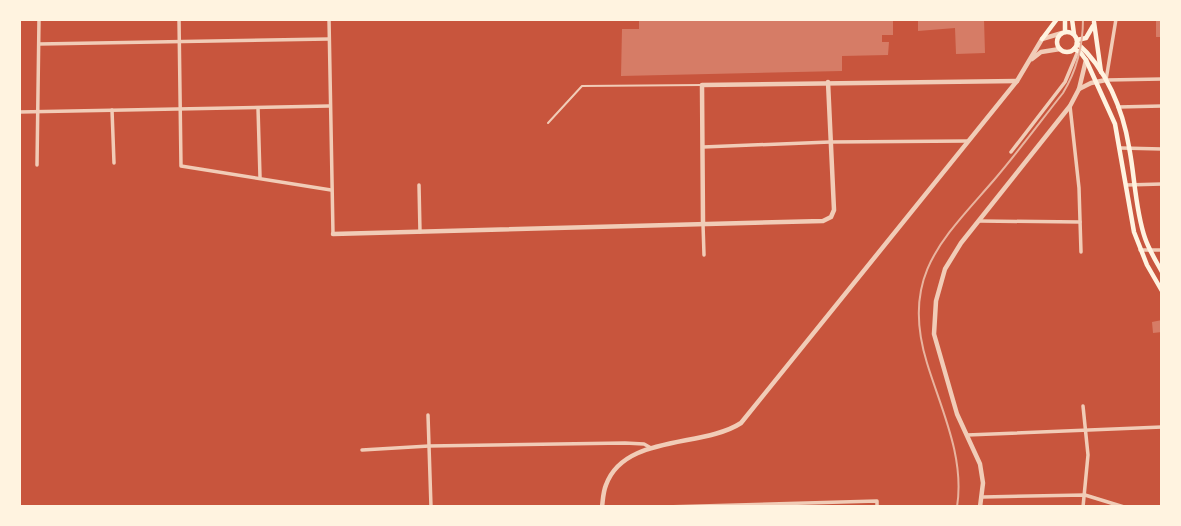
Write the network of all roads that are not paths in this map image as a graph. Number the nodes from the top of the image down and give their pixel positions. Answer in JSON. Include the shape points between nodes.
{"nodes":[{"id":1,"x":39,"y":19,"type":"edge"},
{"id":2,"x":179,"y":19,"type":"edge"},
{"id":3,"x":329,"y":19,"type":"edge"},
{"id":4,"x":1056,"y":19,"type":"edge"},
{"id":5,"x":1065,"y":19,"type":"edge"},
{"id":6,"x":1072,"y":19,"type":"edge"},
{"id":7,"x":1116,"y":19,"type":"edge"},
{"id":8,"x":1094,"y":21,"type":"edge"},
{"id":9,"x":1064,"y":32,"type":"junction"},
{"id":10,"x":329,"y":39,"type":"junction"},
{"id":11,"x":1042,"y":39,"type":"junction"},
{"id":12,"x":180,"y":40,"type":"junction"},
{"id":13,"x":1076,"y":43,"type":"junction"},
{"id":14,"x":39,"y":44,"type":"junction"},
{"id":15,"x":1060,"y":49,"type":"junction"},
{"id":16,"x":1088,"y":54,"type":"junction"},
{"id":17,"x":1031,"y":59,"type":"junction"},
{"id":18,"x":1086,"y":60,"type":"junction"},
{"id":19,"x":1101,"y":72,"type":"junction"},
{"id":20,"x":1162,"y":79,"type":"edge"},
{"id":21,"x":1106,"y":80,"type":"junction"},
{"id":22,"x":1017,"y":81,"type":"junction"},
{"id":23,"x":1097,"y":81,"type":"junction"},
{"id":24,"x":828,"y":82,"type":"junction"},
{"id":25,"x":702,"y":85,"type":"junction"},
{"id":26,"x":1079,"y":89,"type":"junction"},
{"id":27,"x":330,"y":106,"type":"junction"},
{"id":28,"x":1070,"y":106,"type":"junction"},
{"id":29,"x":1162,"y":106,"type":"edge"},
{"id":30,"x":1118,"y":107,"type":"junction"},
{"id":31,"x":181,"y":108,"type":"junction"},
{"id":32,"x":258,"y":108,"type":"junction"},
{"id":33,"x":112,"y":110,"type":"junction"},
{"id":34,"x":19,"y":112,"type":"edge"},
{"id":35,"x":38,"y":112,"type":"junction"},
{"id":36,"x":548,"y":123,"type":"dead end"},
{"id":37,"x":970,"y":141,"type":"junction"},
{"id":38,"x":830,"y":142,"type":"junction"},
{"id":39,"x":703,"y":147,"type":"junction"},
{"id":40,"x":1121,"y":148,"type":"junction"},
{"id":41,"x":1130,"y":148,"type":"junction"},
{"id":42,"x":1162,"y":149,"type":"edge"},
{"id":43,"x":1011,"y":152,"type":"dead end"},
{"id":44,"x":114,"y":163,"type":"dead end"},
{"id":45,"x":37,"y":165,"type":"dead end"},
{"id":46,"x":260,"y":177,"type":"junction"},
{"id":47,"x":1134,"y":184,"type":"junction"},
{"id":48,"x":1162,"y":184,"type":"edge"},
{"id":49,"x":419,"y":185,"type":"dead end"},
{"id":50,"x":1126,"y":185,"type":"junction"},
{"id":51,"x":331,"y":190,"type":"junction"},
{"id":52,"x":980,"y":221,"type":"junction"},
{"id":53,"x":1080,"y":222,"type":"junction"},
{"id":54,"x":703,"y":225,"type":"junction"},
{"id":55,"x":420,"y":232,"type":"junction"},
{"id":56,"x":333,"y":234,"type":"joint"},
{"id":57,"x":1140,"y":250,"type":"junction"},
{"id":58,"x":1150,"y":250,"type":"junction"},
{"id":59,"x":1162,"y":250,"type":"edge"},
{"id":60,"x":1081,"y":252,"type":"dead end"},
{"id":61,"x":704,"y":255,"type":"dead end"},
{"id":62,"x":1162,"y":272,"type":"edge"},
{"id":63,"x":1162,"y":290,"type":"edge"},
{"id":64,"x":1083,"y":407,"type":"dead end"},
{"id":65,"x":428,"y":415,"type":"dead end"},
{"id":66,"x":1162,"y":427,"type":"edge"},
{"id":67,"x":1085,"y":431,"type":"junction"},
{"id":68,"x":965,"y":435,"type":"junction"},
{"id":69,"x":429,"y":446,"type":"junction"},
{"id":70,"x":651,"y":448,"type":"junction"},
{"id":71,"x":362,"y":450,"type":"dead end"},
{"id":72,"x":1085,"y":495,"type":"junction"},
{"id":73,"x":983,"y":496,"type":"junction"},
{"id":74,"x":431,"y":507,"type":"edge"},
{"id":75,"x":602,"y":507,"type":"edge"},
{"id":76,"x":664,"y":507,"type":"edge"},
{"id":77,"x":877,"y":507,"type":"edge"},
{"id":78,"x":980,"y":507,"type":"edge"},
{"id":79,"x":1083,"y":507,"type":"edge"},
{"id":80,"x":1124,"y":507,"type":"edge"}],
"edges":[{"from":1,"to":14,"type":"street"},
{"from":2,"to":12,"type":"street"},
{"from":3,"to":10,"type":"street"},
{"from":4,"to":11,"type":"main road"},
{"from":5,"to":9,"type":"main road"},
{"from":6,"to":13,"type":"main road"},
{"from":7,"to":21,"type":"street"},
{"from":8,"to":13,"type":"main road","via":[[1086,38]]},
{"from":8,"to":19,"type":"main road"},
{"from":9,"to":11,"type":"street"},
{"from":9,"to":13,"type":"main road"},
{"from":9,"to":15,"type":"main road","via":[[1057,40]]},
{"from":10,"to":12,"type":"street"},
{"from":10,"to":27,"type":"street"},
{"from":11,"to":17,"type":"street"},
{"from":12,"to":14,"type":"street"},
{"from":12,"to":31,"type":"street"},
{"from":13,"to":15,"type":"main road","via":[[1069,51]]},
{"from":13,"to":16,"type":"main road"},
{"from":13,"to":18,"type":"main road"},
{"from":13,"to":43,"type":"street","via":[[1065,82]]},
{"from":14,"to":35,"type":"street"},
{"from":15,"to":17,"type":"street"},
{"from":16,"to":18,"type":"street"},
{"from":16,"to":19,"type":"main road"},
{"from":17,"to":22,"type":"street"},
{"from":18,"to":23,"type":"main road"},
{"from":18,"to":26,"type":"street"},
{"from":19,"to":21,"type":"main road"},
{"from":20,"to":21,"type":"street"},
{"from":21,"to":23,"type":"street"},
{"from":21,"to":30,"type":"main road"},
{"from":22,"to":24,"type":"street"},
{"from":22,"to":37,"type":"street"},
{"from":23,"to":26,"type":"street"},
{"from":23,"to":40,"type":"main road"},
{"from":24,"to":25,"type":"street"},
{"from":24,"to":38,"type":"street"},
{"from":25,"to":36,"type":"lane","via":[[582,86]]},
{"from":25,"to":39,"type":"street"},
{"from":26,"to":28,"type":"street"},
{"from":27,"to":32,"type":"street"},
{"from":27,"to":51,"type":"street"},
{"from":28,"to":52,"type":"street"},
{"from":28,"to":53,"type":"street"},
{"from":29,"to":30,"type":"street"},
{"from":30,"to":41,"type":"main road"},
{"from":31,"to":32,"type":"street"},
{"from":31,"to":33,"type":"street"},
{"from":31,"to":46,"type":"street","via":[[181,166]]},
{"from":32,"to":46,"type":"street"},
{"from":33,"to":35,"type":"street"},
{"from":33,"to":44,"type":"street"},
{"from":34,"to":35,"type":"street"},
{"from":35,"to":45,"type":"street"},
{"from":37,"to":38,"type":"street"},
{"from":37,"to":70,"type":"street","via":[[741,423],[720,434]]},
{"from":38,"to":39,"type":"street"},
{"from":38,"to":54,"type":"street","via":[[831,217]]},
{"from":39,"to":54,"type":"street"},
{"from":40,"to":41,"type":"street"},
{"from":40,"to":50,"type":"main road"},
{"from":41,"to":42,"type":"street"},
{"from":41,"to":47,"type":"main road"},
{"from":46,"to":51,"type":"street"},
{"from":47,"to":48,"type":"street"},
{"from":47,"to":50,"type":"street"},
{"from":47,"to":58,"type":"main road"},
{"from":49,"to":55,"type":"street"},
{"from":50,"to":57,"type":"main road"},
{"from":51,"to":56,"type":"street"},
{"from":52,"to":53,"type":"street"},
{"from":52,"to":68,"type":"street","via":[[945,269],[934,314],[937,347]]},
{"from":53,"to":60,"type":"street"},
{"from":54,"to":55,"type":"street"},
{"from":54,"to":61,"type":"street"},
{"from":55,"to":56,"type":"street"},
{"from":57,"to":58,"type":"street"},
{"from":57,"to":63,"type":"main road"},
{"from":58,"to":59,"type":"street"},
{"from":58,"to":62,"type":"main road"},
{"from":64,"to":67,"type":"street"},
{"from":65,"to":69,"type":"street"},
{"from":66,"to":67,"type":"street"},
{"from":67,"to":68,"type":"street"},
{"from":67,"to":72,"type":"street"},
{"from":68,"to":73,"type":"street","via":[[980,464]]},
{"from":69,"to":70,"type":"street","via":[[625,443]]},
{"from":69,"to":71,"type":"street"},
{"from":69,"to":74,"type":"street"},
{"from":70,"to":75,"type":"street","via":[[622,462],[612,473]]},
{"from":72,"to":73,"type":"street"},
{"from":72,"to":79,"type":"street"},
{"from":72,"to":80,"type":"street"},
{"from":73,"to":78,"type":"street"},
{"from":76,"to":77,"type":"street","via":[[877,501]]}]}
